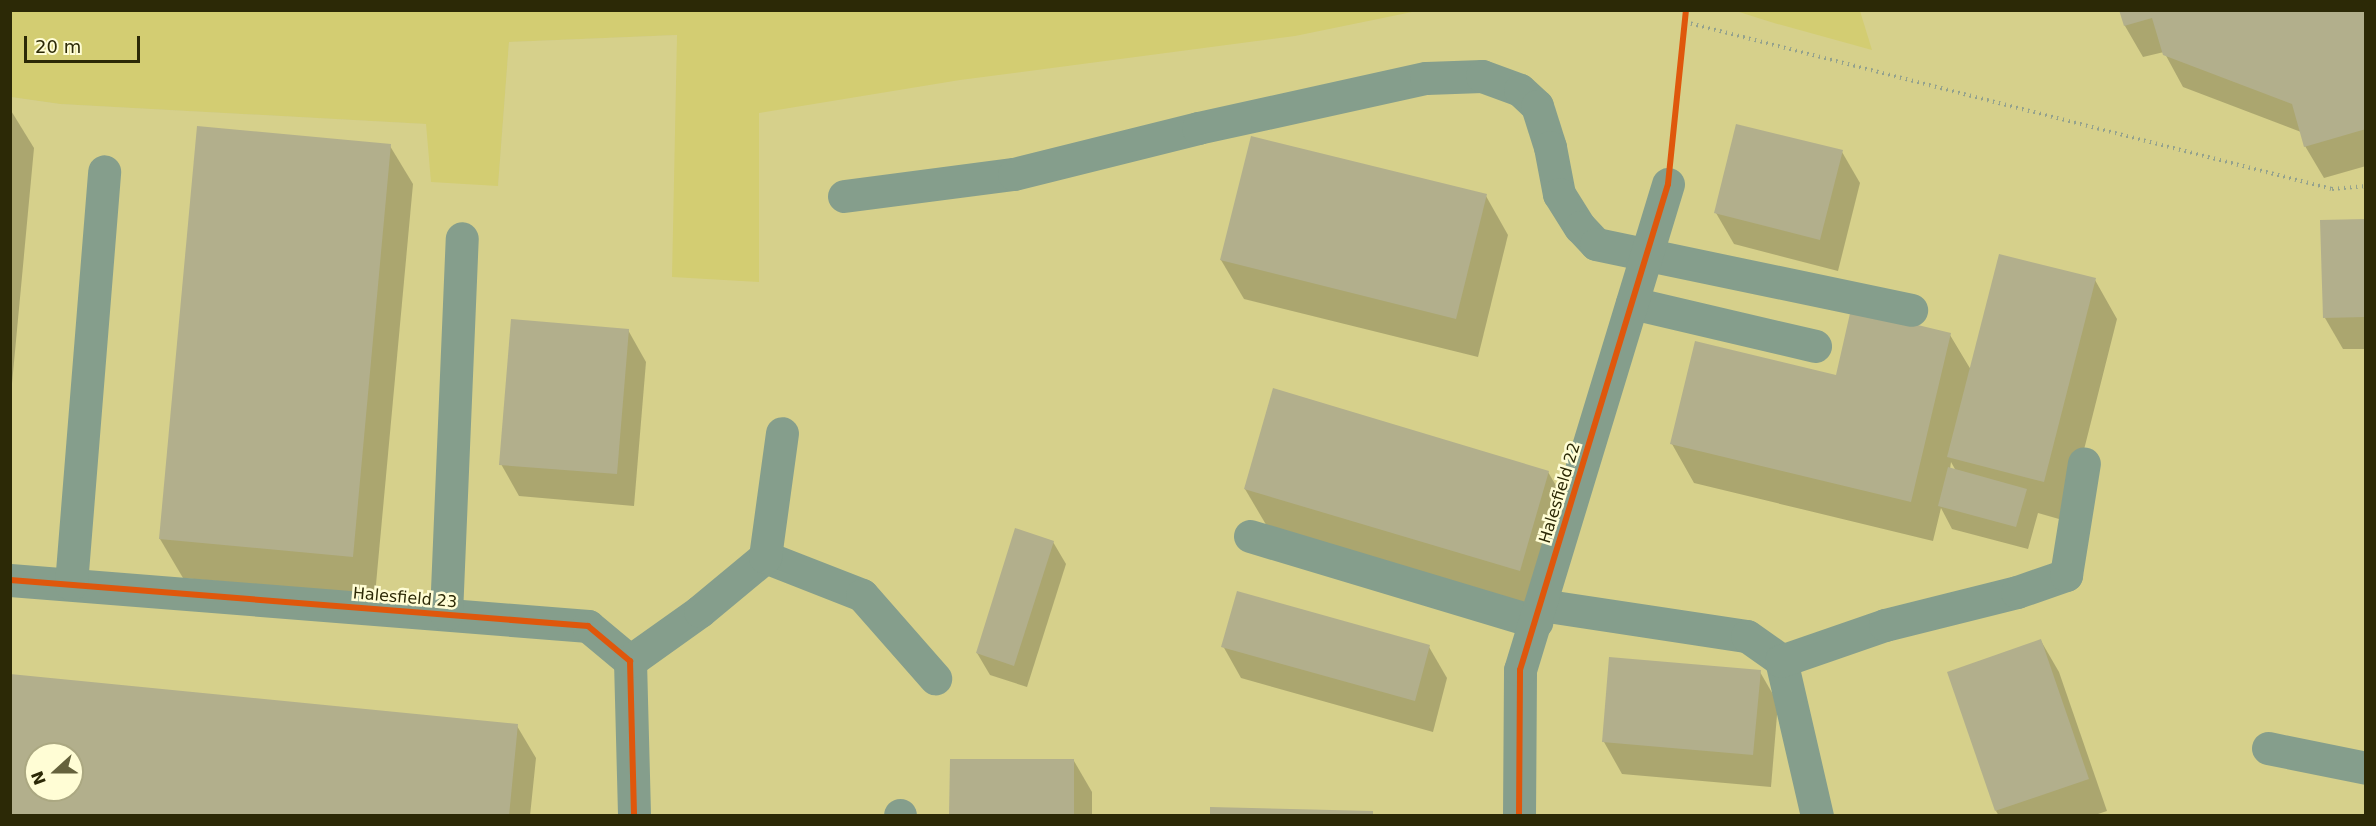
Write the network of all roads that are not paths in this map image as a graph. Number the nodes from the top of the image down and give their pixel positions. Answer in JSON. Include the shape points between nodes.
{"nodes":[{"id":1,"x":104,"y":171,"type":"dead end"},
{"id":2,"x":1668,"y":184,"type":"dead end"},
{"id":3,"x":844,"y":196,"type":"dead end"},
{"id":4,"x":462,"y":238,"type":"dead end"},
{"id":5,"x":1646,"y":256,"type":"junction"},
{"id":6,"x":1632,"y":303,"type":"junction"},
{"id":7,"x":1911,"y":310,"type":"dead end"},
{"id":8,"x":1815,"y":346,"type":"dead end"},
{"id":9,"x":782,"y":434,"type":"dead end"},
{"id":10,"x":2084,"y":463,"type":"dead end"},
{"id":11,"x":1250,"y":536,"type":"dead end"},
{"id":12,"x":765,"y":557,"type":"junction"},
{"id":13,"x":10,"y":580,"type":"edge"},
{"id":14,"x":71,"y":584,"type":"junction"},
{"id":15,"x":1538,"y":613,"type":"junction"},
{"id":16,"x":446,"y":615,"type":"junction"},
{"id":17,"x":630,"y":660,"type":"junction"},
{"id":18,"x":1781,"y":661,"type":"junction"},
{"id":19,"x":935,"y":678,"type":"dead end"},
{"id":20,"x":2268,"y":748,"type":"dead end"},
{"id":21,"x":2366,"y":768,"type":"edge"},
{"id":22,"x":634,"y":816,"type":"edge"},
{"id":23,"x":1519,"y":816,"type":"edge"},
{"id":24,"x":1816,"y":816,"type":"edge"}],
"edges":[{"from":1,"to":14,"type":"street"},
{"from":2,"to":5,"type":"street","name":"Halesfield 22"},
{"from":3,"to":5,"type":"street","via":[[1014,174],[1198,128],[1426,78],[1482,76],[1520,90],[1537,106],[1559,194],[1580,227],[1596,244]]},
{"from":4,"to":16,"type":"street"},
{"from":5,"to":6,"type":"street","name":"Halesfield 22"},
{"from":5,"to":7,"type":"street"},
{"from":6,"to":8,"type":"street"},
{"from":6,"to":15,"type":"street","name":"Halesfield 22"},
{"from":9,"to":12,"type":"street"},
{"from":10,"to":18,"type":"street","via":[[2066,575],[2017,592],[1885,625]]},
{"from":11,"to":15,"type":"street"},
{"from":12,"to":17,"type":"street","via":[[700,611]]},
{"from":12,"to":19,"type":"street","via":[[862,595]]},
{"from":13,"to":14,"type":"street","name":"Halesfield 23"},
{"from":14,"to":16,"type":"street","name":"Halesfield 23"},
{"from":15,"to":18,"type":"street","via":[[1747,636]]},
{"from":15,"to":23,"type":"street","name":"Halesfield 22","via":[[1520,670]]},
{"from":16,"to":17,"type":"street","name":"Halesfield 23","via":[[588,626]]},
{"from":17,"to":22,"type":"street"},
{"from":18,"to":24,"type":"street"},
{"from":20,"to":21,"type":"street"}]}
